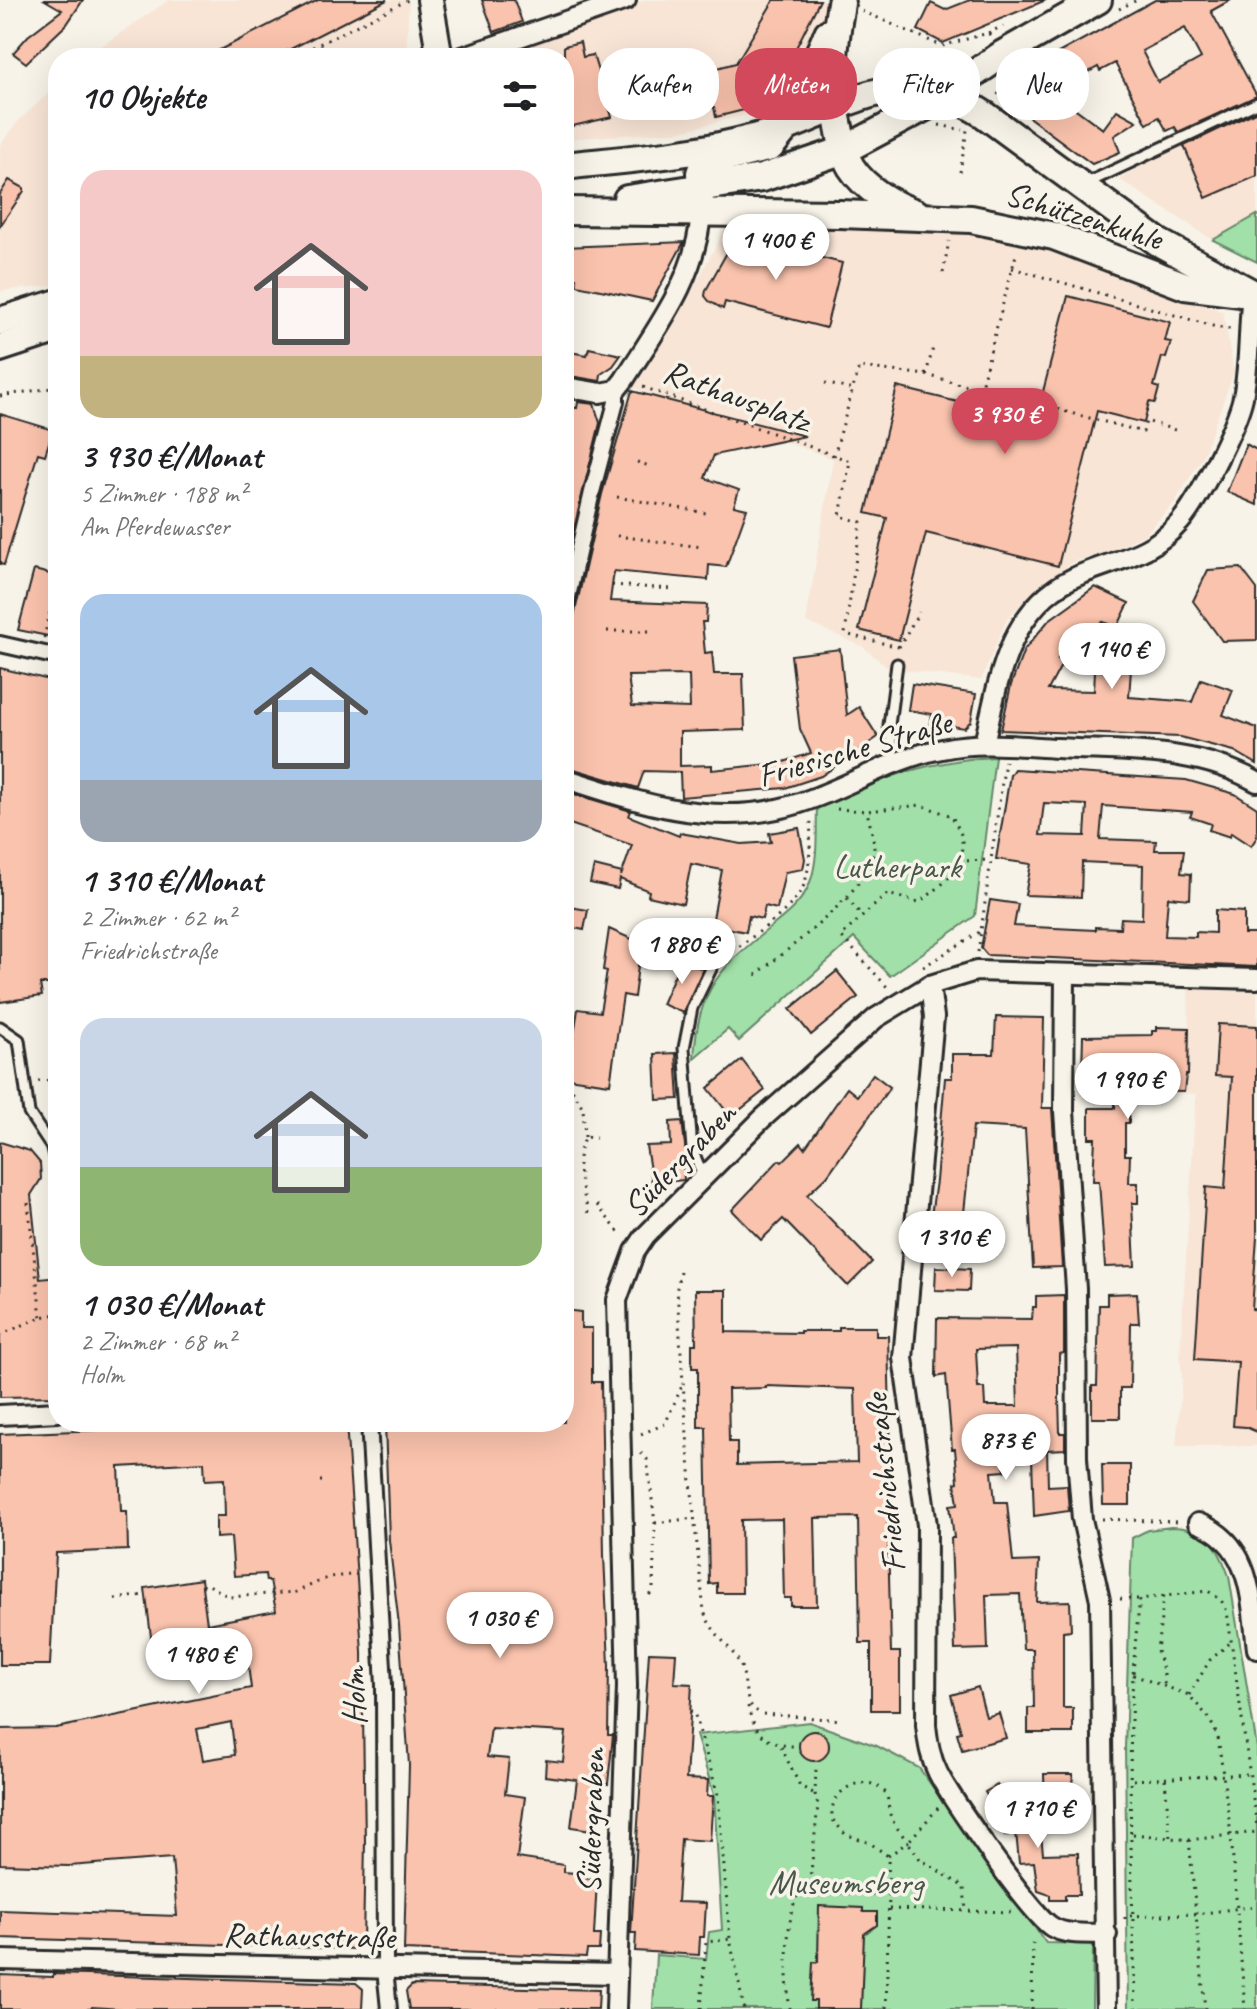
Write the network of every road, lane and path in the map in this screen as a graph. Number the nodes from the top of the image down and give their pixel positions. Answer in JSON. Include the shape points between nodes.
{"nodes":[{"id":1,"x":408,"y":0,"type":"edge"},
{"id":2,"x":430,"y":0,"type":"edge"},
{"id":3,"x":626,"y":0,"type":"edge"},
{"id":4,"x":1098,"y":0,"type":"edge"},
{"id":5,"x":842,"y":2,"type":"edge"},
{"id":6,"x":311,"y":48,"type":"edge"},
{"id":7,"x":438,"y":48,"type":"edge"},
{"id":8,"x":488,"y":48,"type":"edge"},
{"id":9,"x":836,"y":48,"type":"edge"},
{"id":10,"x":999,"y":48,"type":"edge"},
{"id":11,"x":1014,"y":48,"type":"edge"},
{"id":12,"x":1257,"y":103,"type":"edge"},
{"id":13,"x":980,"y":112,"type":"edge"},
{"id":14,"x":803,"y":120,"type":"edge"},
{"id":15,"x":838,"y":120,"type":"edge"},
{"id":16,"x":899,"y":120,"type":"edge"},
{"id":17,"x":789,"y":126,"type":"junction"},
{"id":18,"x":967,"y":130,"type":"dead end"},
{"id":19,"x":844,"y":150,"type":"junction"},
{"id":20,"x":574,"y":165,"type":"edge"},
{"id":21,"x":960,"y":172,"type":"dead end"},
{"id":22,"x":1081,"y":185,"type":"junction"},
{"id":23,"x":700,"y":201,"type":"junction"},
{"id":24,"x":574,"y":208,"type":"edge"},
{"id":25,"x":926,"y":216,"type":"junction"},
{"id":26,"x":1023,"y":228,"type":"junction"},
{"id":27,"x":948,"y":249,"type":"dead end"},
{"id":28,"x":1012,"y":268,"type":"junction"},
{"id":29,"x":943,"y":273,"type":"dead end"},
{"id":30,"x":1254,"y":294,"type":"edge"},
{"id":31,"x":48,"y":306,"type":"edge"},
{"id":32,"x":0,"y":321,"type":"edge"},
{"id":33,"x":1248,"y":331,"type":"junction"},
{"id":34,"x":48,"y":332,"type":"edge"},
{"id":35,"x":934,"y":344,"type":"dead end"},
{"id":36,"x":0,"y":348,"type":"edge"},
{"id":37,"x":926,"y":375,"type":"junction"},
{"id":38,"x":825,"y":383,"type":"dead end"},
{"id":39,"x":620,"y":385,"type":"junction"},
{"id":40,"x":48,"y":389,"type":"edge"},
{"id":41,"x":574,"y":389,"type":"edge"},
{"id":42,"x":853,"y":390,"type":"junction"},
{"id":43,"x":980,"y":390,"type":"junction"},
{"id":44,"x":988,"y":393,"type":"junction"},
{"id":45,"x":0,"y":396,"type":"edge"},
{"id":46,"x":981,"y":415,"type":"dead end"},
{"id":47,"x":1178,"y":431,"type":"dead end"},
{"id":48,"x":834,"y":456,"type":"junction"},
{"id":49,"x":637,"y":462,"type":"dead end"},
{"id":50,"x":649,"y":466,"type":"dead end"},
{"id":51,"x":617,"y":497,"type":"dead end"},
{"id":52,"x":706,"y":513,"type":"dead end"},
{"id":53,"x":617,"y":536,"type":"dead end"},
{"id":54,"x":687,"y":537,"type":"dead end"},
{"id":55,"x":686,"y":544,"type":"junction"},
{"id":56,"x":702,"y":547,"type":"dead end"},
{"id":57,"x":574,"y":570,"type":"edge"},
{"id":58,"x":612,"y":585,"type":"dead end"},
{"id":59,"x":672,"y":589,"type":"dead end"},
{"id":60,"x":919,"y":612,"type":"dead end"},
{"id":61,"x":48,"y":621,"type":"edge"},
{"id":62,"x":607,"y":631,"type":"dead end"},
{"id":63,"x":654,"y":631,"type":"dead end"},
{"id":64,"x":0,"y":644,"type":"edge"},
{"id":65,"x":899,"y":647,"type":"junction"},
{"id":66,"x":41,"y":653,"type":"junction"},
{"id":67,"x":48,"y":655,"type":"edge"},
{"id":68,"x":897,"y":664,"type":"joint"},
{"id":69,"x":984,"y":744,"type":"junction"},
{"id":70,"x":1007,"y":746,"type":"junction"},
{"id":71,"x":894,"y":762,"type":"junction"},
{"id":72,"x":574,"y":781,"type":"edge"},
{"id":73,"x":1257,"y":782,"type":"edge"},
{"id":74,"x":808,"y":800,"type":"junction"},
{"id":75,"x":836,"y":809,"type":"dead end"},
{"id":76,"x":867,"y":811,"type":"junction"},
{"id":77,"x":991,"y":860,"type":"junction"},
{"id":78,"x":959,"y":861,"type":"junction"},
{"id":79,"x":847,"y":898,"type":"junction"},
{"id":80,"x":862,"y":916,"type":"junction"},
{"id":81,"x":981,"y":931,"type":"junction"},
{"id":82,"x":979,"y":949,"type":"dead end"},
{"id":83,"x":711,"y":969,"type":"joint"},
{"id":84,"x":1065,"y":974,"type":"junction"},
{"id":85,"x":756,"y":975,"type":"dead end"},
{"id":86,"x":1257,"y":979,"type":"edge"},
{"id":87,"x":930,"y":985,"type":"junction"},
{"id":88,"x":907,"y":1000,"type":"junction"},
{"id":89,"x":0,"y":1027,"type":"edge"},
{"id":90,"x":48,"y":1081,"type":"edge"},
{"id":91,"x":25,"y":1082,"type":"junction"},
{"id":92,"x":574,"y":1093,"type":"edge"},
{"id":93,"x":585,"y":1137,"type":"junction"},
{"id":94,"x":596,"y":1138,"type":"dead end"},
{"id":95,"x":48,"y":1142,"type":"edge"},
{"id":96,"x":703,"y":1176,"type":"junction"},
{"id":97,"x":28,"y":1203,"type":"dead end"},
{"id":98,"x":597,"y":1205,"type":"dead end"},
{"id":99,"x":588,"y":1213,"type":"dead end"},
{"id":100,"x":635,"y":1251,"type":"junction"},
{"id":101,"x":680,"y":1271,"type":"dead end"},
{"id":102,"x":48,"y":1316,"type":"edge"},
{"id":103,"x":41,"y":1317,"type":"junction"},
{"id":104,"x":0,"y":1335,"type":"edge"},
{"id":105,"x":682,"y":1386,"type":"junction"},
{"id":106,"x":48,"y":1413,"type":"edge"},
{"id":107,"x":0,"y":1415,"type":"edge"},
{"id":108,"x":370,"y":1432,"type":"edge"},
{"id":109,"x":621,"y":1435,"type":"junction"},
{"id":110,"x":639,"y":1451,"type":"dead end"},
{"id":111,"x":694,"y":1518,"type":"junction"},
{"id":112,"x":1082,"y":1519,"type":"junction"},
{"id":113,"x":655,"y":1523,"type":"junction"},
{"id":114,"x":1198,"y":1523,"type":"joint"},
{"id":115,"x":378,"y":1573,"type":"junction"},
{"id":116,"x":202,"y":1586,"type":"dead end"},
{"id":117,"x":653,"y":1588,"type":"dead end"},
{"id":118,"x":1164,"y":1594,"type":"junction"},
{"id":119,"x":145,"y":1595,"type":"dead end"},
{"id":120,"x":115,"y":1599,"type":"dead end"},
{"id":121,"x":1231,"y":1642,"type":"junction"},
{"id":122,"x":1257,"y":1649,"type":"edge"},
{"id":123,"x":1133,"y":1675,"type":"junction"},
{"id":124,"x":1164,"y":1684,"type":"junction"},
{"id":125,"x":1189,"y":1695,"type":"junction"},
{"id":126,"x":747,"y":1702,"type":"junction"},
{"id":127,"x":690,"y":1711,"type":"dead end"},
{"id":128,"x":842,"y":1720,"type":"dead end"},
{"id":129,"x":798,"y":1746,"type":"dead end"},
{"id":130,"x":781,"y":1747,"type":"junction"},
{"id":131,"x":816,"y":1768,"type":"dead end"},
{"id":132,"x":1249,"y":1774,"type":"junction"},
{"id":133,"x":1225,"y":1776,"type":"junction"},
{"id":134,"x":1165,"y":1779,"type":"junction"},
{"id":135,"x":1132,"y":1780,"type":"junction"},
{"id":136,"x":951,"y":1793,"type":"junction"},
{"id":137,"x":815,"y":1794,"type":"junction"},
{"id":138,"x":1257,"y":1829,"type":"edge"},
{"id":139,"x":1132,"y":1834,"type":"junction"},
{"id":140,"x":1231,"y":1835,"type":"junction"},
{"id":141,"x":1170,"y":1838,"type":"junction"},
{"id":142,"x":1189,"y":1840,"type":"junction"},
{"id":143,"x":908,"y":1842,"type":"junction"},
{"id":144,"x":888,"y":1856,"type":"junction"},
{"id":145,"x":809,"y":1891,"type":"junction"},
{"id":146,"x":889,"y":1895,"type":"junction"},
{"id":147,"x":1257,"y":1906,"type":"edge"},
{"id":148,"x":889,"y":1909,"type":"junction"},
{"id":149,"x":1237,"y":1910,"type":"junction"},
{"id":150,"x":966,"y":1911,"type":"junction"},
{"id":151,"x":1021,"y":1912,"type":"dead end"},
{"id":152,"x":1196,"y":1914,"type":"junction"},
{"id":153,"x":1134,"y":1915,"type":"junction"},
{"id":154,"x":1125,"y":1916,"type":"dead end"},
{"id":155,"x":1107,"y":1934,"type":"junction"},
{"id":156,"x":730,"y":1939,"type":"junction"},
{"id":157,"x":1034,"y":1949,"type":"dead end"},
{"id":158,"x":0,"y":1960,"type":"edge"},
{"id":159,"x":385,"y":1969,"type":"junction"},
{"id":160,"x":616,"y":1974,"type":"junction"},
{"id":161,"x":389,"y":2009,"type":"edge"},
{"id":162,"x":616,"y":2009,"type":"edge"},
{"id":163,"x":701,"y":2009,"type":"edge"},
{"id":164,"x":744,"y":2009,"type":"edge"},
{"id":165,"x":790,"y":2009,"type":"edge"},
{"id":166,"x":886,"y":2009,"type":"edge"},
{"id":167,"x":1032,"y":2009,"type":"edge"},
{"id":168,"x":1106,"y":2009,"type":"edge"},
{"id":169,"x":1135,"y":2009,"type":"edge"},
{"id":170,"x":1205,"y":2009,"type":"edge"},
{"id":171,"x":1245,"y":2009,"type":"edge"}],
"edges":[{"from":1,"to":6,"type":"path"},
{"from":2,"to":7,"type":"street"},
{"from":3,"to":8,"type":"street"},
{"from":4,"to":11,"type":"main road"},
{"from":5,"to":9,"type":"main road"},
{"from":5,"to":10,"type":"path","via":[[942,46],[988,33]]},
{"from":5,"to":17,"type":"main road"},
{"from":12,"to":22,"type":"lane"},
{"from":13,"to":22,"type":"main road","name":"Schützenkuhle"},
{"from":14,"to":17,"type":"main road"},
{"from":15,"to":19,"type":"main road"},
{"from":16,"to":19,"type":"main road"},
{"from":17,"to":20,"type":"main road","via":[[713,147]]},
{"from":17,"to":23,"type":"street","via":[[771,148],[702,165]]},
{"from":18,"to":21,"type":"path"},
{"from":19,"to":23,"type":"main road"},
{"from":19,"to":25,"type":"main road","via":[[866,184]]},
{"from":22,"to":30,"type":"main road","name":"Schützenkuhle","via":[[1158,242]]},
{"from":23,"to":24,"type":"main road"},
{"from":23,"to":25,"type":"main road","name":"Schützenkuhle"},
{"from":23,"to":39,"type":"street","via":[[699,241],[685,280]]},
{"from":25,"to":26,"type":"main road","name":"Schützenkuhle"},
{"from":26,"to":28,"type":"path"},
{"from":26,"to":30,"type":"main road","name":"Schützenkuhle","via":[[1185,286]]},
{"from":27,"to":29,"type":"path"},
{"from":28,"to":33,"type":"path","via":[[1216,327]]},
{"from":28,"to":43,"type":"path"},
{"from":30,"to":33,"type":"street"},
{"from":31,"to":32,"type":"main road"},
{"from":33,"to":69,"type":"street","via":[[1242,400],[1200,492],[1156,544],[1072,578],[1032,610],[1002,664]]},
{"from":34,"to":36,"type":"main road"},
{"from":35,"to":37,"type":"path"},
{"from":37,"to":42,"type":"path","name":"Rathausplatz","via":[[859,367]]},
{"from":37,"to":43,"type":"path"},
{"from":38,"to":42,"type":"path"},
{"from":39,"to":41,"type":"street","via":[[600,393]]},
{"from":39,"to":48,"type":"path","name":"Rathausplatz"},
{"from":39,"to":57,"type":"street"},
{"from":40,"to":45,"type":"path"},
{"from":42,"to":48,"type":"path","name":"Rathausplatz"},
{"from":43,"to":44,"type":"path"},
{"from":44,"to":46,"type":"path"},
{"from":44,"to":47,"type":"path","via":[[1143,432],[1146,421]]},
{"from":48,"to":65,"type":"path","name":"Rathausplatz","via":[[850,461],[840,516],[861,522],[845,634]]},
{"from":49,"to":50,"type":"path"},
{"from":51,"to":52,"type":"path"},
{"from":53,"to":55,"type":"path"},
{"from":54,"to":55,"type":"path"},
{"from":55,"to":56,"type":"path"},
{"from":58,"to":59,"type":"path"},
{"from":60,"to":65,"type":"path"},
{"from":61,"to":66,"type":"path"},
{"from":62,"to":63,"type":"path"},
{"from":64,"to":66,"type":"street"},
{"from":65,"to":68,"type":"path"},
{"from":66,"to":67,"type":"street"},
{"from":68,"to":71,"type":"lane","via":[[889,725]]},
{"from":69,"to":70,"type":"street","name":"Friesische Straße"},
{"from":69,"to":71,"type":"street","name":"Friesische Straße"},
{"from":70,"to":73,"type":"street","name":"Friesische Straße","via":[[1179,754]]},
{"from":70,"to":77,"type":"path"},
{"from":71,"to":74,"type":"street","name":"Friesische Straße"},
{"from":72,"to":74,"type":"street","name":"Friesische Straße","via":[[676,811],[725,814]]},
{"from":74,"to":83,"type":"path","via":[[805,885],[789,907]]},
{"from":75,"to":76,"type":"path"},
{"from":76,"to":78,"type":"path","via":[[921,805],[952,816],[963,839]]},
{"from":76,"to":79,"type":"path","via":[[874,849],[866,873]]},
{"from":77,"to":78,"type":"path"},
{"from":77,"to":81,"type":"path"},
{"from":78,"to":80,"type":"path","via":[[944,886],[919,902],[887,894]]},
{"from":79,"to":80,"type":"path"},
{"from":79,"to":85,"type":"path"},
{"from":80,"to":88,"type":"path","via":[[841,936]]},
{"from":81,"to":82,"type":"path"},
{"from":81,"to":88,"type":"path","via":[[922,967]]},
{"from":83,"to":96,"type":"lane","via":[[692,1008],[684,1048],[692,1149]]},
{"from":84,"to":86,"type":"street","name":"Südergraben"},
{"from":84,"to":87,"type":"street","name":"Südergraben","via":[[976,971]]},
{"from":84,"to":112,"type":"street","via":[[1064,1111],[1076,1289]]},
{"from":87,"to":88,"type":"street","name":"Südergraben"},
{"from":87,"to":136,"type":"street","name":"Friedrichstraße","via":[[934,1017],[903,1358],[927,1525],[928,1751]]},
{"from":88,"to":96,"type":"street","name":"Südergraben","via":[[876,1018]]},
{"from":89,"to":91,"type":"lane","via":[[19,1040]]},
{"from":90,"to":91,"type":"path"},
{"from":91,"to":95,"type":"lane","via":[[29,1113]]},
{"from":92,"to":93,"type":"path","via":[[583,1108]]},
{"from":93,"to":94,"type":"path"},
{"from":93,"to":99,"type":"path","via":[[577,1159]]},
{"from":96,"to":100,"type":"street","name":"Südergraben"},
{"from":97,"to":103,"type":"path"},
{"from":98,"to":100,"type":"path"},
{"from":100,"to":109,"type":"street","name":"Südergraben","via":[[617,1300]]},
{"from":101,"to":105,"type":"path"},
{"from":102,"to":103,"type":"path"},
{"from":103,"to":104,"type":"path"},
{"from":105,"to":109,"type":"path","via":[[665,1424],[651,1432]]},
{"from":105,"to":111,"type":"path"},
{"from":106,"to":107,"type":"street"},
{"from":108,"to":115,"type":"street","name":"Holm"},
{"from":109,"to":160,"type":"street","name":"Südergraben","via":[[627,1686]]},
{"from":110,"to":113,"type":"path","via":[[647,1459]]},
{"from":111,"to":113,"type":"path"},
{"from":111,"to":126,"type":"path","via":[[704,1611],[741,1667]]},
{"from":112,"to":114,"type":"path"},
{"from":112,"to":155,"type":"street","via":[[1100,1600]]},
{"from":113,"to":117,"type":"path"},
{"from":114,"to":122,"type":"street","via":[[1215,1529],[1234,1547],[1249,1587]]},
{"from":115,"to":116,"type":"path","via":[[329,1577],[296,1592],[229,1597]]},
{"from":115,"to":159,"type":"street","name":"Holm","via":[[384,1685]]},
{"from":118,"to":121,"type":"path","via":[[1208,1591],[1221,1600]]},
{"from":118,"to":123,"type":"path","via":[[1140,1599]]},
{"from":118,"to":124,"type":"path","via":[[1157,1651]]},
{"from":119,"to":120,"type":"path"},
{"from":121,"to":125,"type":"path","via":[[1210,1660]]},
{"from":121,"to":132,"type":"path"},
{"from":123,"to":124,"type":"path"},
{"from":123,"to":135,"type":"path"},
{"from":124,"to":125,"type":"path"},
{"from":125,"to":133,"type":"path","via":[[1218,1737]]},
{"from":126,"to":128,"type":"path","via":[[762,1714]]},
{"from":126,"to":130,"type":"path","via":[[752,1724]]},
{"from":127,"to":156,"type":"path","via":[[718,1795]]},
{"from":129,"to":130,"type":"path"},
{"from":130,"to":137,"type":"path","via":[[800,1786]]},
{"from":131,"to":137,"type":"path"},
{"from":132,"to":133,"type":"path"},
{"from":132,"to":138,"type":"path"},
{"from":133,"to":134,"type":"path"},
{"from":133,"to":140,"type":"path"},
{"from":134,"to":135,"type":"path"},
{"from":134,"to":141,"type":"path"},
{"from":135,"to":139,"type":"path"},
{"from":136,"to":143,"type":"path"},
{"from":136,"to":155,"type":"street","name":"Friedrichstraße","via":[[1042,1920],[1062,1932]]},
{"from":137,"to":145,"type":"path"},
{"from":138,"to":140,"type":"path"},
{"from":139,"to":141,"type":"path"},
{"from":139,"to":153,"type":"path"},
{"from":140,"to":142,"type":"path"},
{"from":140,"to":149,"type":"path"},
{"from":141,"to":142,"type":"path"},
{"from":142,"to":152,"type":"path"},
{"from":143,"to":144,"type":"path"},
{"from":143,"to":144,"type":"path","via":[[891,1816],[882,1788],[857,1783],[842,1790],[833,1805],[833,1820],[845,1834]]},
{"from":143,"to":150,"type":"path","via":[[920,1859],[964,1887]]},
{"from":144,"to":146,"type":"path"},
{"from":145,"to":146,"type":"path"},
{"from":145,"to":165,"type":"path","via":[[799,1892],[792,1903]]},
{"from":146,"to":148,"type":"path"},
{"from":147,"to":149,"type":"path"},
{"from":148,"to":150,"type":"path"},
{"from":148,"to":166,"type":"path"},
{"from":149,"to":152,"type":"path"},
{"from":149,"to":171,"type":"path"},
{"from":150,"to":151,"type":"path"},
{"from":152,"to":153,"type":"path"},
{"from":152,"to":170,"type":"path"},
{"from":153,"to":154,"type":"path"},
{"from":153,"to":169,"type":"path"},
{"from":155,"to":168,"type":"street"},
{"from":156,"to":163,"type":"path","via":[[706,1942]]},
{"from":156,"to":164,"type":"path"},
{"from":157,"to":167,"type":"path"},
{"from":158,"to":159,"type":"street","name":"Rathausstraße"},
{"from":159,"to":160,"type":"street","name":"Rathausstraße"},
{"from":159,"to":161,"type":"street","name":"Holm"},
{"from":160,"to":162,"type":"street","name":"Südergraben"}]}
